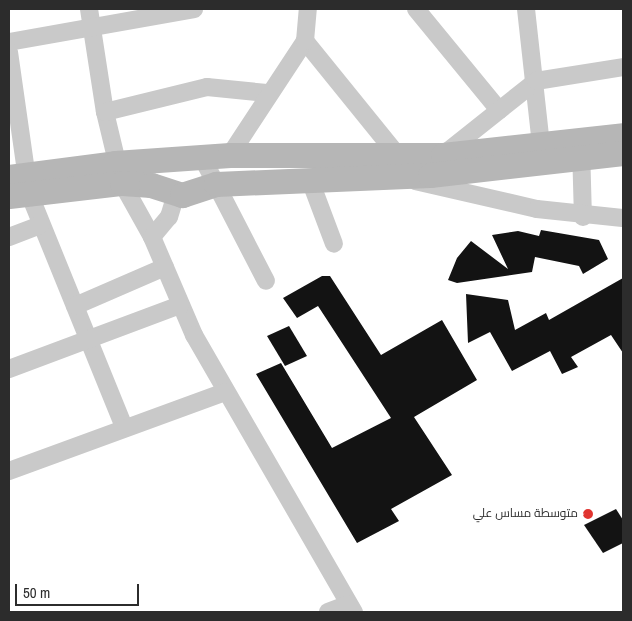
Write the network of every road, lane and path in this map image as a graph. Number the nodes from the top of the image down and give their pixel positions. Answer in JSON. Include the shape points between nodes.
{"nodes":[{"id":1,"x":89,"y":9,"type":"edge"},
{"id":2,"x":194,"y":9,"type":"edge"},
{"id":3,"x":308,"y":9,"type":"edge"},
{"id":4,"x":416,"y":9,"type":"edge"},
{"id":5,"x":526,"y":9,"type":"edge"},
{"id":6,"x":93,"y":30,"type":"junction"},
{"id":7,"x":304,"y":41,"type":"junction"},
{"id":8,"x":9,"y":42,"type":"edge"},
{"id":9,"x":9,"y":52,"type":"edge"},
{"id":10,"x":623,"y":67,"type":"edge"},
{"id":11,"x":536,"y":81,"type":"junction"},
{"id":12,"x":267,"y":93,"type":"junction"},
{"id":13,"x":499,"y":110,"type":"junction"},
{"id":14,"x":105,"y":112,"type":"junction"},
{"id":15,"x":623,"y":136,"type":"edge"},
{"id":16,"x":581,"y":148,"type":"junction"},
{"id":17,"x":543,"y":151,"type":"junction"},
{"id":18,"x":623,"y":153,"type":"edge"},
{"id":19,"x":230,"y":155,"type":"junction"},
{"id":20,"x":443,"y":155,"type":"junction"},
{"id":21,"x":203,"y":159,"type":"junction"},
{"id":22,"x":396,"y":166,"type":"junction"},
{"id":23,"x":118,"y":173,"type":"junction"},
{"id":24,"x":310,"y":180,"type":"junction"},
{"id":25,"x":216,"y":184,"type":"junction"},
{"id":26,"x":18,"y":185,"type":"edge"},
{"id":27,"x":176,"y":194,"type":"junction"},
{"id":28,"x":583,"y":217,"type":"junction"},
{"id":29,"x":623,"y":218,"type":"edge"},
{"id":30,"x":42,"y":225,"type":"junction"},
{"id":31,"x":152,"y":236,"type":"junction"},
{"id":32,"x":9,"y":237,"type":"edge"},
{"id":33,"x":334,"y":244,"type":"dead end"},
{"id":34,"x":165,"y":267,"type":"junction"},
{"id":35,"x":266,"y":281,"type":"dead end"},
{"id":36,"x":180,"y":305,"type":"junction"},
{"id":37,"x":75,"y":306,"type":"junction"},
{"id":38,"x":91,"y":339,"type":"junction"},
{"id":39,"x":9,"y":369,"type":"edge"},
{"id":40,"x":225,"y":392,"type":"junction"},
{"id":41,"x":124,"y":427,"type":"junction"},
{"id":42,"x":9,"y":471,"type":"edge"},
{"id":43,"x":351,"y":608,"type":"edge"},
{"id":44,"x":328,"y":612,"type":"edge"}],
"edges":[{"from":1,"to":6,"type":"street"},
{"from":2,"to":6,"type":"street"},
{"from":3,"to":7,"type":"street"},
{"from":4,"to":13,"type":"street"},
{"from":5,"to":11,"type":"street"},
{"from":6,"to":8,"type":"street"},
{"from":6,"to":14,"type":"street"},
{"from":7,"to":12,"type":"street"},
{"from":7,"to":22,"type":"street"},
{"from":9,"to":26,"type":"street"},
{"from":10,"to":11,"type":"street"},
{"from":11,"to":13,"type":"street"},
{"from":11,"to":17,"type":"street"},
{"from":12,"to":14,"type":"street","via":[[207,87]]},
{"from":12,"to":19,"type":"street"},
{"from":13,"to":20,"type":"street"},
{"from":14,"to":23,"type":"street"},
{"from":15,"to":16,"type":"street"},
{"from":16,"to":17,"type":"street"},
{"from":16,"to":18,"type":"street"},
{"from":16,"to":28,"type":"street"},
{"from":17,"to":20,"type":"street"},
{"from":17,"to":22,"type":"street"},
{"from":19,"to":21,"type":"street"},
{"from":19,"to":22,"type":"street"},
{"from":20,"to":22,"type":"street"},
{"from":21,"to":23,"type":"street"},
{"from":21,"to":25,"type":"street"},
{"from":22,"to":24,"type":"street"},
{"from":22,"to":28,"type":"street"},
{"from":23,"to":26,"type":"street"},
{"from":23,"to":27,"type":"street"},
{"from":23,"to":31,"type":"street"},
{"from":24,"to":25,"type":"street"},
{"from":24,"to":33,"type":"street"},
{"from":25,"to":27,"type":"street"},
{"from":25,"to":35,"type":"street"},
{"from":26,"to":30,"type":"street"},
{"from":27,"to":31,"type":"street","via":[[168,217]]},
{"from":28,"to":29,"type":"street"},
{"from":30,"to":32,"type":"street"},
{"from":30,"to":37,"type":"street"},
{"from":31,"to":34,"type":"street"},
{"from":34,"to":36,"type":"street"},
{"from":34,"to":37,"type":"street"},
{"from":36,"to":38,"type":"street"},
{"from":36,"to":40,"type":"street"},
{"from":37,"to":38,"type":"street"},
{"from":38,"to":39,"type":"street"},
{"from":38,"to":41,"type":"street"},
{"from":40,"to":41,"type":"street"},
{"from":40,"to":43,"type":"street"},
{"from":41,"to":42,"type":"street"},
{"from":43,"to":44,"type":"street"}]}
